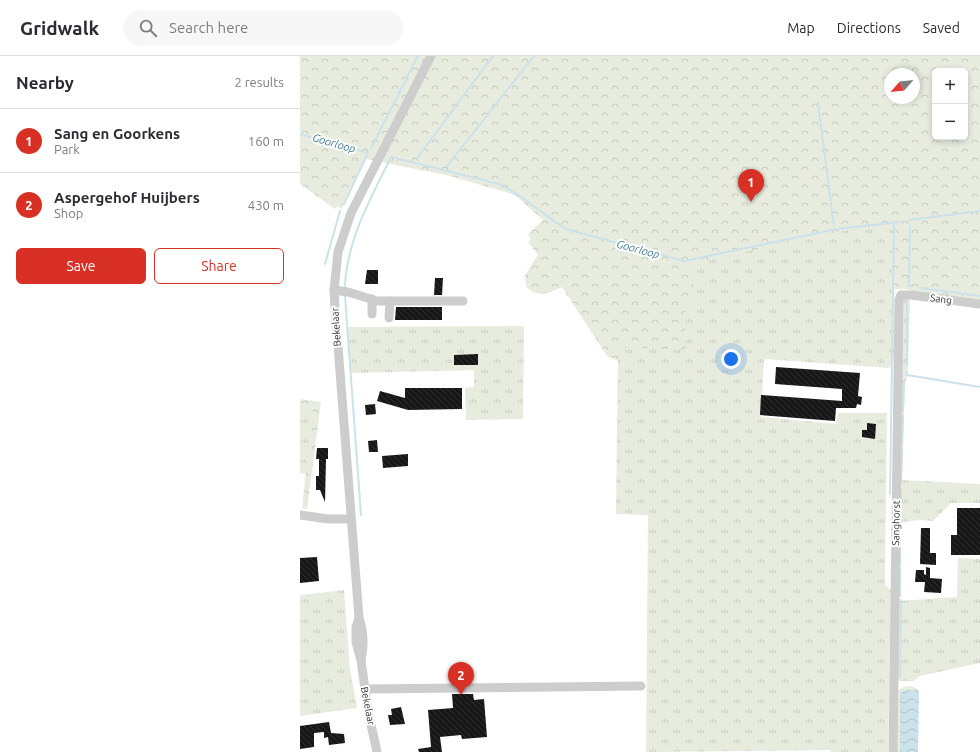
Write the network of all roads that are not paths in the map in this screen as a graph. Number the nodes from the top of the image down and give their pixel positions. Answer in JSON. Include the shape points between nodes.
{"nodes":[{"id":1,"x":431,"y":56,"type":"edge"},
{"id":2,"x":334,"y":290,"type":"junction"},
{"id":3,"x":901,"y":295,"type":"joint"},
{"id":4,"x":372,"y":299,"type":"junction"},
{"id":5,"x":390,"y":301,"type":"junction"},
{"id":6,"x":463,"y":301,"type":"dead end"},
{"id":7,"x":980,"y":304,"type":"edge"},
{"id":8,"x":372,"y":314,"type":"dead end"},
{"id":9,"x":389,"y":318,"type":"dead end"},
{"id":10,"x":300,"y":515,"type":"edge"},
{"id":11,"x":351,"y":519,"type":"junction"},
{"id":12,"x":641,"y":686,"type":"dead end"},
{"id":13,"x":364,"y":689,"type":"junction"},
{"id":14,"x":377,"y":752,"type":"edge"},
{"id":15,"x":893,"y":752,"type":"edge"}],
"edges":[{"from":1,"to":2,"type":"street","name":"Bekelaar","via":[[351,213],[338,252]]},
{"from":2,"to":4,"type":"street"},
{"from":2,"to":11,"type":"street","name":"Bekelaar"},
{"from":3,"to":7,"type":"street","name":"Sang"},
{"from":3,"to":15,"type":"street","name":"Sanghorst"},
{"from":4,"to":5,"type":"street"},
{"from":4,"to":8,"type":"street"},
{"from":5,"to":6,"type":"street"},
{"from":5,"to":9,"type":"street"},
{"from":10,"to":11,"type":"street"},
{"from":11,"to":13,"type":"street","name":"Bekelaar","via":[[359,618],[362,627],[361,660]]},
{"from":12,"to":13,"type":"street"},
{"from":13,"to":14,"type":"street","name":"Bekelaar"}]}
